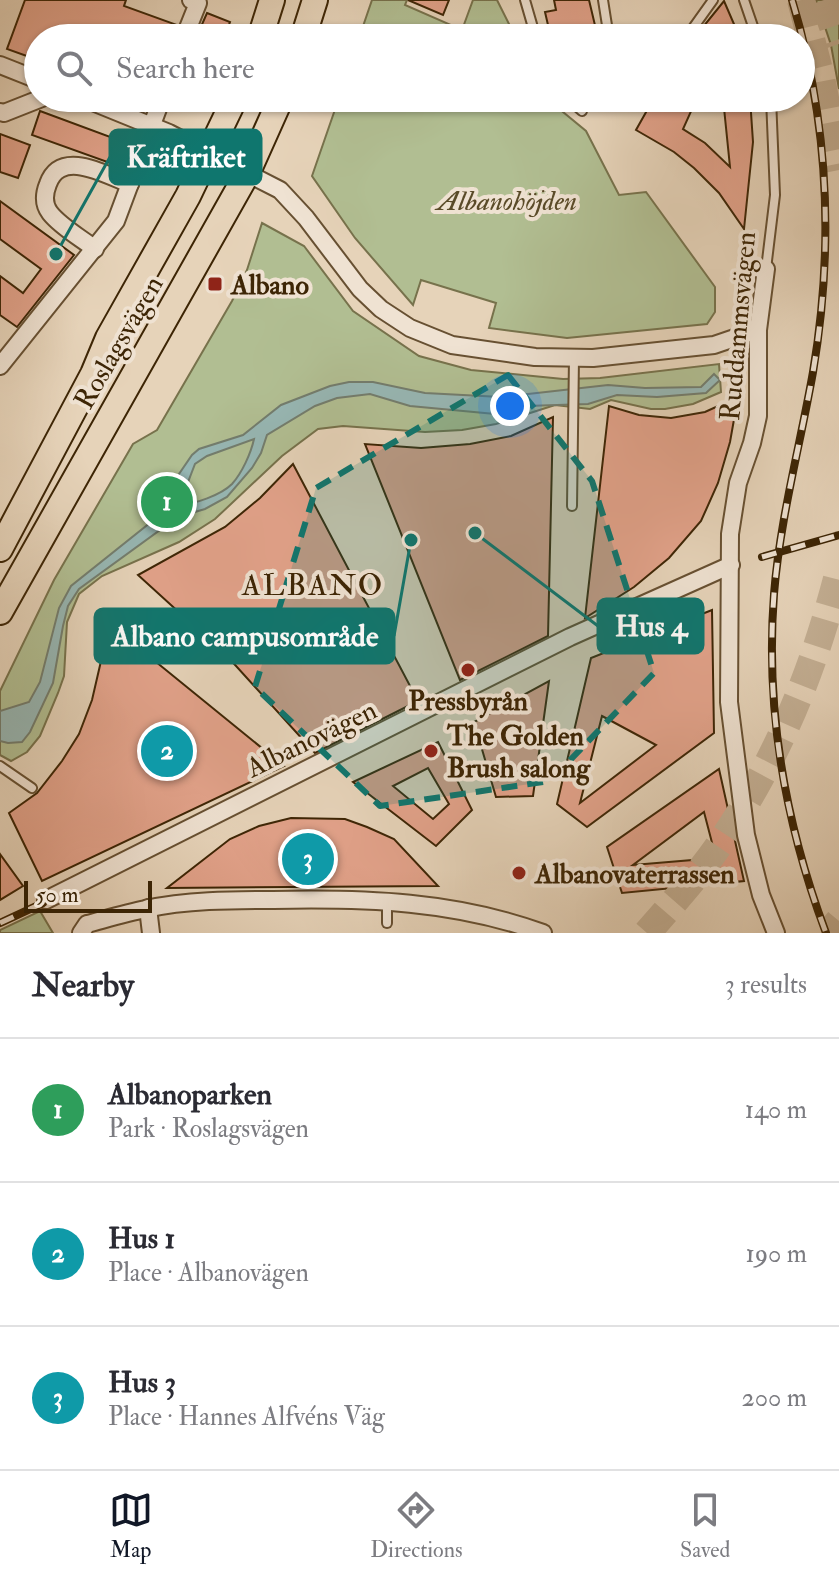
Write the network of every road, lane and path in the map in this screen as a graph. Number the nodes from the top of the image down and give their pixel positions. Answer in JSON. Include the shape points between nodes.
{"nodes":[{"id":1,"x":272,"y":0,"type":"edge"},
{"id":2,"x":315,"y":0,"type":"edge"},
{"id":3,"x":525,"y":0,"type":"edge"},
{"id":4,"x":603,"y":0,"type":"edge"},
{"id":5,"x":713,"y":0,"type":"edge"},
{"id":6,"x":744,"y":0,"type":"edge"},
{"id":7,"x":199,"y":1,"type":"edge"},
{"id":8,"x":190,"y":24,"type":"edge"},
{"id":9,"x":264,"y":24,"type":"edge"},
{"id":10,"x":307,"y":24,"type":"edge"},
{"id":11,"x":532,"y":24,"type":"edge"},
{"id":12,"x":607,"y":24,"type":"edge"},
{"id":13,"x":696,"y":24,"type":"edge"},
{"id":14,"x":752,"y":24,"type":"edge"},
{"id":15,"x":0,"y":65,"type":"edge"},
{"id":16,"x":24,"y":74,"type":"edge"},
{"id":17,"x":24,"y":105,"type":"edge"},
{"id":18,"x":0,"y":112,"type":"edge"},
{"id":19,"x":118,"y":112,"type":"edge"},
{"id":20,"x":157,"y":112,"type":"edge"},
{"id":21,"x":228,"y":112,"type":"edge"},
{"id":22,"x":275,"y":112,"type":"edge"},
{"id":23,"x":772,"y":112,"type":"edge"},
{"id":24,"x":152,"y":126,"type":"junction"},
{"id":25,"x":209,"y":153,"type":"junction"},
{"id":26,"x":247,"y":174,"type":"junction"},
{"id":27,"x":130,"y":184,"type":"junction"},
{"id":28,"x":95,"y":249,"type":"junction"},
{"id":29,"x":766,"y":269,"type":"joint"},
{"id":30,"x":758,"y":330,"type":"junction"},
{"id":31,"x":3,"y":356,"type":"edge"},
{"id":32,"x":574,"y":358,"type":"junction"},
{"id":33,"x":572,"y":506,"type":"dead end"},
{"id":34,"x":0,"y":549,"type":"edge"},
{"id":35,"x":731,"y":565,"type":"junction"},
{"id":36,"x":0,"y":612,"type":"edge"},
{"id":37,"x":0,"y":766,"type":"edge"},
{"id":38,"x":32,"y":788,"type":"dead end"},
{"id":39,"x":46,"y":900,"type":"dead end"},
{"id":40,"x":387,"y":900,"type":"junction"},
{"id":41,"x":148,"y":908,"type":"junction"},
{"id":42,"x":387,"y":923,"type":"dead end"},
{"id":43,"x":81,"y":933,"type":"edge"},
{"id":44,"x":151,"y":933,"type":"edge"},
{"id":45,"x":543,"y":933,"type":"edge"},
{"id":46,"x":776,"y":933,"type":"edge"}],
"edges":[{"from":1,"to":9,"type":"main road"},
{"from":2,"to":10,"type":"main road"},
{"from":3,"to":11,"type":"lane"},
{"from":4,"to":12,"type":"lane"},
{"from":5,"to":13,"type":"lane"},
{"from":6,"to":14,"type":"lane"},
{"from":7,"to":8,"type":"street"},
{"from":15,"to":16,"type":"street"},
{"from":17,"to":18,"type":"street"},
{"from":19,"to":24,"type":"street"},
{"from":20,"to":24,"type":"street"},
{"from":21,"to":25,"type":"main road","name":"Roslagsvägen"},
{"from":22,"to":26,"type":"main road","name":"Roslagsvägen"},
{"from":23,"to":29,"type":"lane","name":"Ruddammsvägen","via":[[775,195]]},
{"from":24,"to":25,"type":"street"},
{"from":24,"to":27,"type":"street"},
{"from":25,"to":26,"type":"street"},
{"from":25,"to":34,"type":"main road","name":"Roslagsvägen"},
{"from":26,"to":32,"type":"street","via":[[283,193],[360,289],[410,328],[483,351]]},
{"from":26,"to":36,"type":"main road","name":"Roslagsvägen"},
{"from":27,"to":28,"type":"street","via":[[116,221]]},
{"from":27,"to":28,"type":"street","via":[[69,165],[49,180],[44,197],[49,213]]},
{"from":28,"to":31,"type":"street"},
{"from":29,"to":30,"type":"street","name":"Ruddammsvägen"},
{"from":30,"to":32,"type":"street","via":[[714,345]]},
{"from":30,"to":35,"type":"street","name":"Ruddammsvägen","via":[[758,416],[738,483]]},
{"from":32,"to":33,"type":"lane"},
{"from":35,"to":39,"type":"street","name":"Albanovägen","via":[[570,637]]},
{"from":35,"to":46,"type":"street","name":"Ruddammsvägen","via":[[729,702],[746,835]]},
{"from":37,"to":38,"type":"lane"},
{"from":40,"to":41,"type":"street","via":[[231,900]]},
{"from":40,"to":42,"type":"lane"},
{"from":40,"to":45,"type":"street","via":[[446,906]]},
{"from":41,"to":43,"type":"street","via":[[117,922],[87,924]]},
{"from":41,"to":44,"type":"street"}]}
